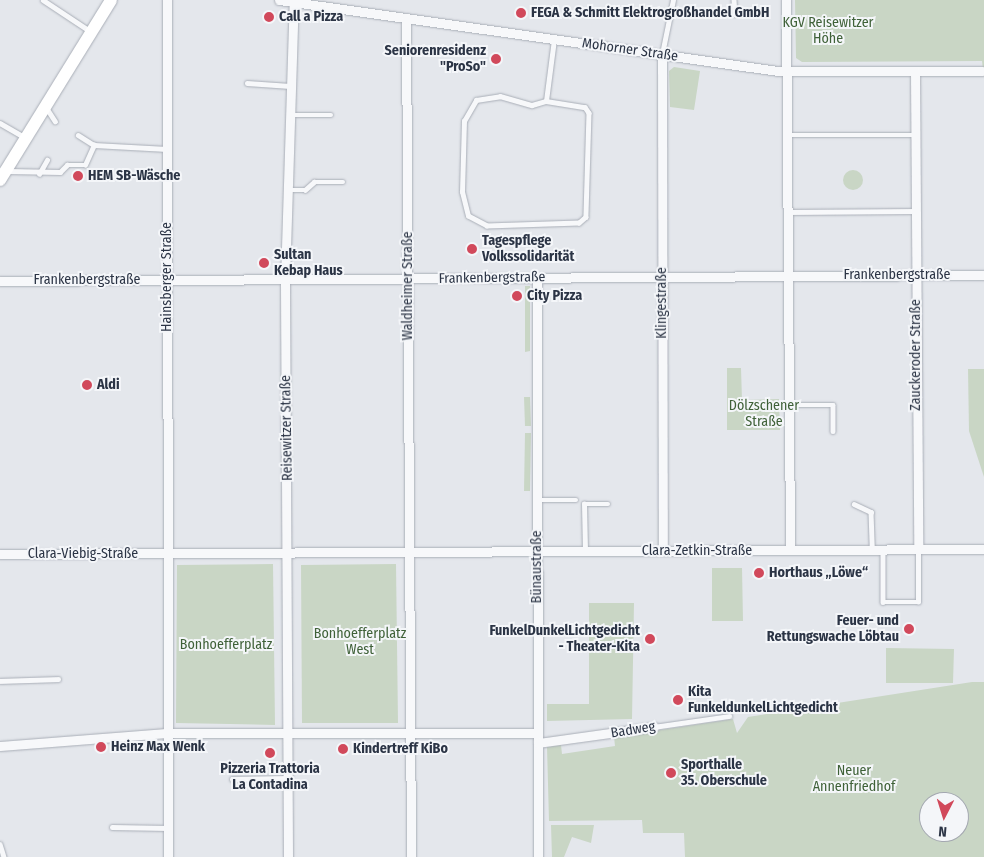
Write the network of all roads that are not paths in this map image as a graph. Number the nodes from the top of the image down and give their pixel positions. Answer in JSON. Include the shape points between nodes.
{"nodes":[{"id":1,"x":43,"y":0,"type":"edge"},
{"id":2,"x":111,"y":0,"type":"edge"},
{"id":3,"x":167,"y":0,"type":"edge"},
{"id":4,"x":279,"y":0,"type":"edge"},
{"id":5,"x":673,"y":0,"type":"edge"},
{"id":6,"x":734,"y":0,"type":"edge"},
{"id":7,"x":786,"y":0,"type":"edge"},
{"id":8,"x":294,"y":2,"type":"edge"},
{"id":9,"x":735,"y":14,"type":"dead end"},
{"id":10,"x":406,"y":19,"type":"junction"},
{"id":11,"x":91,"y":32,"type":"junction"},
{"id":12,"x":554,"y":40,"type":"junction"},
{"id":13,"x":662,"y":54,"type":"junction"},
{"id":14,"x":915,"y":71,"type":"junction"},
{"id":15,"x":982,"y":71,"type":"dead end"},
{"id":16,"x":788,"y":72,"type":"junction"},
{"id":17,"x":247,"y":83,"type":"dead end"},
{"id":18,"x":290,"y":86,"type":"junction"},
{"id":19,"x":546,"y":101,"type":"junction"},
{"id":20,"x":45,"y":105,"type":"junction"},
{"id":21,"x":288,"y":115,"type":"junction"},
{"id":22,"x":332,"y":115,"type":"dead end"},
{"id":23,"x":55,"y":120,"type":"dead end"},
{"id":24,"x":0,"y":123,"type":"edge"},
{"id":25,"x":78,"y":135,"type":"dead end"},
{"id":26,"x":788,"y":135,"type":"junction"},
{"id":27,"x":915,"y":135,"type":"junction"},
{"id":28,"x":25,"y":138,"type":"junction"},
{"id":29,"x":94,"y":145,"type":"junction"},
{"id":30,"x":167,"y":149,"type":"junction"},
{"id":31,"x":47,"y":160,"type":"dead end"},
{"id":32,"x":39,"y":174,"type":"junction"},
{"id":33,"x":3,"y":175,"type":"edge"},
{"id":34,"x":343,"y":182,"type":"dead end"},
{"id":35,"x":287,"y":190,"type":"junction"},
{"id":36,"x":916,"y":211,"type":"junction"},
{"id":37,"x":788,"y":212,"type":"junction"},
{"id":38,"x":916,"y":275,"type":"junction"},
{"id":39,"x":984,"y":275,"type":"edge"},
{"id":40,"x":662,"y":276,"type":"junction"},
{"id":41,"x":788,"y":276,"type":"junction"},
{"id":42,"x":537,"y":278,"type":"junction"},
{"id":43,"x":408,"y":279,"type":"junction"},
{"id":44,"x":167,"y":280,"type":"junction"},
{"id":45,"x":285,"y":280,"type":"junction"},
{"id":46,"x":0,"y":281,"type":"edge"},
{"id":47,"x":789,"y":405,"type":"junction"},
{"id":48,"x":833,"y":431,"type":"dead end"},
{"id":49,"x":537,"y":500,"type":"junction"},
{"id":50,"x":576,"y":500,"type":"dead end"},
{"id":51,"x":608,"y":504,"type":"dead end"},
{"id":52,"x":854,"y":504,"type":"dead end"},
{"id":53,"x":918,"y":549,"type":"junction"},
{"id":54,"x":984,"y":549,"type":"edge"},
{"id":55,"x":790,"y":550,"type":"junction"},
{"id":56,"x":872,"y":550,"type":"junction"},
{"id":57,"x":883,"y":550,"type":"junction"},
{"id":58,"x":585,"y":551,"type":"junction"},
{"id":59,"x":663,"y":551,"type":"junction"},
{"id":60,"x":410,"y":552,"type":"junction"},
{"id":61,"x":537,"y":552,"type":"junction"},
{"id":62,"x":166,"y":553,"type":"junction"},
{"id":63,"x":288,"y":553,"type":"junction"},
{"id":64,"x":0,"y":554,"type":"edge"},
{"id":65,"x":58,"y":679,"type":"dead end"},
{"id":66,"x":0,"y":681,"type":"edge"},
{"id":67,"x":728,"y":716,"type":"dead end"},
{"id":68,"x":654,"y":727,"type":"joint"},
{"id":69,"x":166,"y":733,"type":"junction"},
{"id":70,"x":288,"y":733,"type":"junction"},
{"id":71,"x":411,"y":733,"type":"junction"},
{"id":72,"x":538,"y":733,"type":"junction"},
{"id":73,"x":538,"y":743,"type":"junction"},
{"id":74,"x":0,"y":746,"type":"edge"},
{"id":75,"x":232,"y":778,"type":"dead end"},
{"id":76,"x":288,"y":778,"type":"junction"},
{"id":77,"x":112,"y":827,"type":"dead end"},
{"id":78,"x":168,"y":828,"type":"junction"},
{"id":79,"x":0,"y":844,"type":"edge"},
{"id":80,"x":4,"y":857,"type":"edge"},
{"id":81,"x":168,"y":857,"type":"edge"},
{"id":82,"x":288,"y":857,"type":"edge"},
{"id":83,"x":411,"y":857,"type":"edge"},
{"id":84,"x":538,"y":857,"type":"edge"}],
"edges":[{"from":1,"to":11,"type":"lane"},
{"from":2,"to":11,"type":"main road"},
{"from":3,"to":30,"type":"street","name":"Hainsberger Straße"},
{"from":4,"to":8,"type":"street","name":"Mohorner Straße"},
{"from":5,"to":13,"type":"lane"},
{"from":6,"to":9,"type":"lane"},
{"from":7,"to":16,"type":"street"},
{"from":8,"to":10,"type":"street","name":"Mohorner Straße"},
{"from":8,"to":18,"type":"street","name":"Reisewitzer Straße"},
{"from":10,"to":12,"type":"street","name":"Mohorner Straße"},
{"from":10,"to":43,"type":"street","name":"Waldheimer Straße"},
{"from":11,"to":20,"type":"main road"},
{"from":12,"to":13,"type":"street","name":"Mohorner Straße"},
{"from":12,"to":19,"type":"lane"},
{"from":13,"to":16,"type":"street","name":"Mohorner Straße"},
{"from":13,"to":40,"type":"street","name":"Klingestraße"},
{"from":14,"to":15,"type":"street","name":"Mohorner Straße"},
{"from":14,"to":16,"type":"street","name":"Mohorner Straße"},
{"from":14,"to":27,"type":"street","name":"Zauckeroder Straße"},
{"from":16,"to":26,"type":"street"},
{"from":17,"to":18,"type":"lane"},
{"from":18,"to":21,"type":"street","name":"Reisewitzer Straße"},
{"from":19,"to":19,"type":"lane","via":[[532,106],[500,96],[476,100],[467,109],[462,192],[464,208],[476,224],[579,223],[586,217],[589,113],[579,103],[556,106]]},
{"from":20,"to":23,"type":"lane"},
{"from":20,"to":28,"type":"main road"},
{"from":21,"to":22,"type":"lane"},
{"from":21,"to":35,"type":"street","name":"Reisewitzer Straße"},
{"from":24,"to":28,"type":"lane"},
{"from":25,"to":29,"type":"lane"},
{"from":26,"to":27,"type":"lane"},
{"from":26,"to":37,"type":"street"},
{"from":27,"to":36,"type":"street","name":"Zauckeroder Straße"},
{"from":28,"to":33,"type":"main road"},
{"from":29,"to":30,"type":"lane"},
{"from":29,"to":32,"type":"lane","via":[[86,165]]},
{"from":30,"to":44,"type":"street","name":"Hainsberger Straße"},
{"from":31,"to":32,"type":"lane"},
{"from":32,"to":33,"type":"lane"},
{"from":34,"to":35,"type":"lane","via":[[314,182],[305,190]]},
{"from":35,"to":45,"type":"street","name":"Reisewitzer Straße"},
{"from":36,"to":37,"type":"lane"},
{"from":36,"to":38,"type":"street","name":"Zauckeroder Straße"},
{"from":37,"to":41,"type":"street"},
{"from":38,"to":39,"type":"street","name":"Frankenbergstraße"},
{"from":38,"to":41,"type":"street","name":"Frankenbergstraße"},
{"from":38,"to":53,"type":"street","name":"Zauckeroder Straße"},
{"from":40,"to":41,"type":"street","name":"Frankenbergstraße"},
{"from":40,"to":42,"type":"street","name":"Frankenbergstraße"},
{"from":40,"to":59,"type":"street","name":"Klingestraße"},
{"from":41,"to":47,"type":"street"},
{"from":42,"to":43,"type":"street","name":"Frankenbergstraße"},
{"from":42,"to":49,"type":"street","name":"Bünaustraße"},
{"from":43,"to":45,"type":"street","name":"Frankenbergstraße"},
{"from":43,"to":60,"type":"street","name":"Waldheimer Straße"},
{"from":44,"to":45,"type":"street","name":"Frankenbergstraße"},
{"from":44,"to":46,"type":"street","name":"Frankenbergstraße"},
{"from":44,"to":62,"type":"street","name":"Hainsberger Straße"},
{"from":45,"to":63,"type":"street","name":"Reisewitzer Straße"},
{"from":47,"to":48,"type":"lane","via":[[833,405]]},
{"from":47,"to":55,"type":"street"},
{"from":49,"to":50,"type":"lane"},
{"from":49,"to":61,"type":"street","name":"Bünaustraße"},
{"from":51,"to":58,"type":"lane","via":[[584,504]]},
{"from":52,"to":56,"type":"lane","via":[[871,512]]},
{"from":53,"to":54,"type":"street","name":"Clara-Zetkin-Straße"},
{"from":53,"to":57,"type":"street","name":"Clara-Zetkin-Straße"},
{"from":53,"to":57,"type":"lane","via":[[918,602],[884,602]]},
{"from":55,"to":56,"type":"street","name":"Clara-Zetkin-Straße"},
{"from":55,"to":59,"type":"street","name":"Clara-Zetkin-Straße"},
{"from":56,"to":57,"type":"street","name":"Clara-Zetkin-Straße"},
{"from":58,"to":59,"type":"street","name":"Clara-Zetkin-Straße"},
{"from":58,"to":61,"type":"street","name":"Clara-Zetkin-Straße"},
{"from":60,"to":61,"type":"street","name":"Clara-Zetkin-Straße"},
{"from":60,"to":63,"type":"street"},
{"from":60,"to":71,"type":"street"},
{"from":61,"to":72,"type":"street","name":"Bünaustraße"},
{"from":62,"to":63,"type":"street"},
{"from":62,"to":64,"type":"street","name":"Clara-Viebig-Straße"},
{"from":62,"to":69,"type":"street"},
{"from":63,"to":70,"type":"street","name":"Reisewitzer Straße"},
{"from":65,"to":66,"type":"lane"},
{"from":67,"to":68,"type":"lane","name":"Badweg"},
{"from":68,"to":73,"type":"street","name":"Badweg"},
{"from":69,"to":70,"type":"street"},
{"from":69,"to":74,"type":"street"},
{"from":69,"to":78,"type":"street"},
{"from":70,"to":71,"type":"street"},
{"from":70,"to":76,"type":"street","name":"Reisewitzer Straße"},
{"from":71,"to":72,"type":"street"},
{"from":71,"to":83,"type":"street"},
{"from":72,"to":73,"type":"street","name":"Bünaustraße"},
{"from":73,"to":84,"type":"street","name":"Bünaustraße"},
{"from":75,"to":76,"type":"lane"},
{"from":76,"to":82,"type":"street","name":"Reisewitzer Straße"},
{"from":77,"to":78,"type":"lane"},
{"from":78,"to":81,"type":"street"},
{"from":79,"to":80,"type":"lane"}]}
